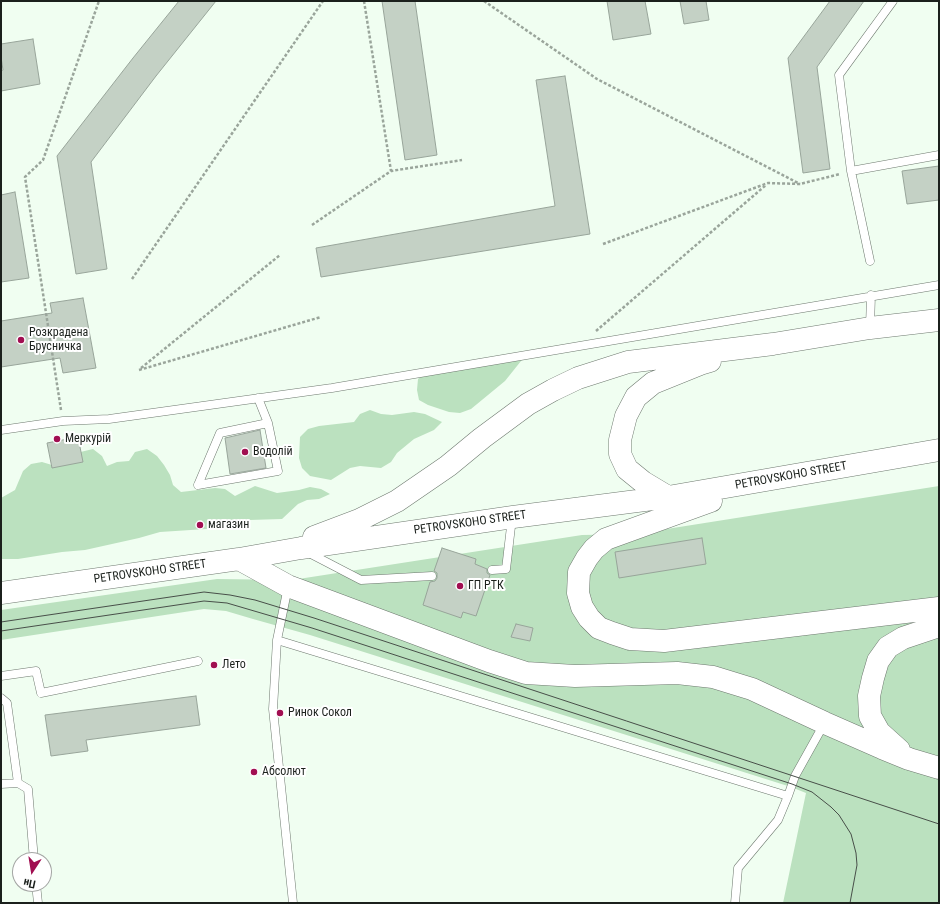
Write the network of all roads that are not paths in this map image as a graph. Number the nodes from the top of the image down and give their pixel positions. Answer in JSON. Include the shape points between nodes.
{"nodes":[{"id":1,"x":892,"y":1,"type":"edge"},
{"id":2,"x":939,"y":156,"type":"edge"},
{"id":3,"x":851,"y":171,"type":"junction"},
{"id":4,"x":870,"y":261,"type":"dead end"},
{"id":5,"x":939,"y":285,"type":"edge"},
{"id":6,"x":871,"y":296,"type":"junction"},
{"id":7,"x":939,"y":320,"type":"edge"},
{"id":8,"x":870,"y":328,"type":"junction"},
{"id":9,"x":773,"y":344,"type":"junction"},
{"id":10,"x":258,"y":398,"type":"junction"},
{"id":11,"x":268,"y":423,"type":"junction"},
{"id":12,"x":1,"y":430,"type":"edge"},
{"id":13,"x":933,"y":451,"type":"edge"},
{"id":14,"x":775,"y":479,"type":"junction"},
{"id":15,"x":668,"y":497,"type":"junction"},
{"id":16,"x":513,"y":517,"type":"junction"},
{"id":17,"x":301,"y":548,"type":"junction"},
{"id":18,"x":240,"y":559,"type":"junction"},
{"id":19,"x":492,"y":570,"type":"dead end"},
{"id":20,"x":432,"y":576,"type":"dead end"},
{"id":21,"x":288,"y":586,"type":"junction"},
{"id":22,"x":1,"y":593,"type":"edge"},
{"id":23,"x":939,"y":608,"type":"edge"},
{"id":24,"x":939,"y":626,"type":"edge"},
{"id":25,"x":277,"y":640,"type":"junction"},
{"id":26,"x":198,"y":662,"type":"dead end"},
{"id":27,"x":1,"y":676,"type":"edge"},
{"id":28,"x":1,"y":698,"type":"edge"},
{"id":29,"x":825,"y":723,"type":"junction"},
{"id":30,"x":909,"y":758,"type":"junction"},
{"id":31,"x":939,"y":768,"type":"edge"},
{"id":32,"x":18,"y":783,"type":"junction"},
{"id":33,"x":1,"y":784,"type":"edge"},
{"id":34,"x":788,"y":796,"type":"junction"},
{"id":35,"x":33,"y":852,"type":"edge"},
{"id":36,"x":37,"y":892,"type":"edge"},
{"id":37,"x":38,"y":903,"type":"edge"},
{"id":38,"x":293,"y":903,"type":"edge"},
{"id":39,"x":735,"y":903,"type":"edge"}],
"edges":[{"from":1,"to":3,"type":"lane","via":[[839,75]]},
{"from":2,"to":3,"type":"lane"},
{"from":3,"to":4,"type":"lane"},
{"from":5,"to":6,"type":"lane"},
{"from":6,"to":8,"type":"lane"},
{"from":6,"to":10,"type":"lane","via":[[332,388]]},
{"from":7,"to":8,"type":"main road"},
{"from":8,"to":9,"type":"main road"},
{"from":9,"to":15,"type":"main road","via":[[700,364],[671,375],[653,383],[636,397],[626,416],[620,440],[620,454],[627,469]]},
{"from":9,"to":18,"type":"main road","via":[[628,362],[578,378],[528,404],[397,501],[359,520],[315,537]]},
{"from":10,"to":11,"type":"lane"},
{"from":10,"to":12,"type":"lane","via":[[109,419],[63,420]]},
{"from":11,"to":11,"type":"lane","via":[[220,433],[198,485],[278,471]]},
{"from":13,"to":14,"type":"main road","name":"PETROVSKOHO STREET"},
{"from":14,"to":15,"type":"main road","name":"PETROVSKOHO STREET"},
{"from":14,"to":23,"type":"main road","via":[[606,539],[594,549],[579,572],[578,593],[588,618],[599,628],[612,634],[630,639],[664,641]]},
{"from":15,"to":16,"type":"main road","name":"PETROVSKOHO STREET"},
{"from":16,"to":17,"type":"main road","name":"PETROVSKOHO STREET"},
{"from":16,"to":19,"type":"lane","via":[[506,569]]},
{"from":17,"to":18,"type":"main road","name":"PETROVSKOHO STREET"},
{"from":17,"to":20,"type":"lane","via":[[361,580]]},
{"from":18,"to":21,"type":"main road"},
{"from":18,"to":22,"type":"main road","name":"PETROVSKOHO STREET"},
{"from":21,"to":25,"type":"lane"},
{"from":21,"to":29,"type":"main road","via":[[526,673],[575,676],[677,673],[713,677],[752,689]]},
{"from":24,"to":30,"type":"main road","via":[[904,638],[888,648],[878,661],[872,678],[869,696],[870,716],[879,732]]},
{"from":25,"to":34,"type":"lane"},
{"from":25,"to":38,"type":"lane","via":[[273,709]]},
{"from":26,"to":27,"type":"lane","via":[[41,693],[36,671]]},
{"from":28,"to":32,"type":"lane","via":[[7,703]]},
{"from":29,"to":30,"type":"main road"},
{"from":29,"to":34,"type":"lane","via":[[795,776]]},
{"from":30,"to":31,"type":"main road"},
{"from":32,"to":33,"type":"lane"},
{"from":32,"to":35,"type":"lane","via":[[28,789]]},
{"from":34,"to":39,"type":"lane","via":[[778,820],[738,868]]},
{"from":36,"to":37,"type":"lane"}]}
